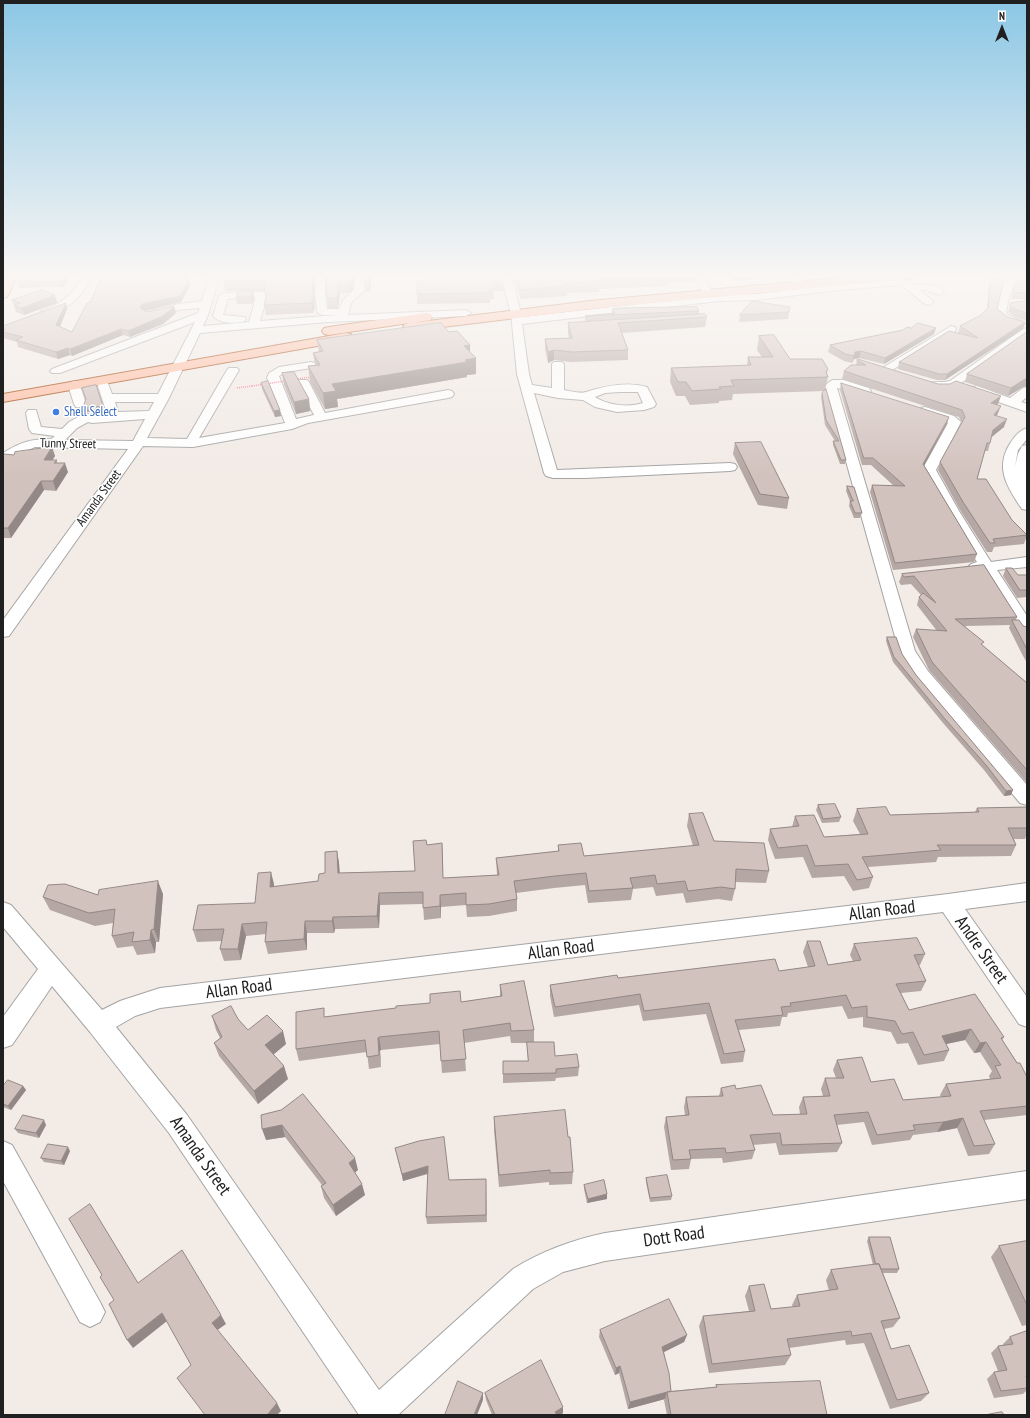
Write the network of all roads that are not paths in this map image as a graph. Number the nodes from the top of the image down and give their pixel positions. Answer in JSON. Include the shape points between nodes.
{"nodes":[{"id":1,"x":127,"y":341,"type":"edge"},
{"id":2,"x":191,"y":341,"type":"edge"},
{"id":3,"x":276,"y":341,"type":"edge"},
{"id":4,"x":317,"y":341,"type":"edge"},
{"id":5,"x":519,"y":341,"type":"edge"},
{"id":6,"x":930,"y":341,"type":"edge"},
{"id":7,"x":1012,"y":341,"type":"edge"},
{"id":8,"x":182,"y":362,"type":"junction"},
{"id":9,"x":558,"y":364,"type":"dead end"},
{"id":10,"x":311,"y":365,"type":"edge"},
{"id":11,"x":872,"y":366,"type":"edge"},
{"id":12,"x":232,"y":370,"type":"dead end"},
{"id":13,"x":885,"y":370,"type":"junction"},
{"id":14,"x":56,"y":371,"type":"dead end"},
{"id":15,"x":144,"y":372,"type":"junction"},
{"id":16,"x":900,"y":374,"type":"edge"},
{"id":17,"x":75,"y":380,"type":"junction"},
{"id":18,"x":102,"y":380,"type":"junction"},
{"id":19,"x":922,"y":381,"type":"edge"},
{"id":20,"x":303,"y":382,"type":"dead end"},
{"id":21,"x":954,"y":383,"type":"junction"},
{"id":22,"x":3,"y":388,"type":"edge"},
{"id":23,"x":527,"y":388,"type":"junction"},
{"id":24,"x":166,"y":392,"type":"junction"},
{"id":25,"x":448,"y":394,"type":"dead end"},
{"id":26,"x":558,"y":394,"type":"junction"},
{"id":27,"x":876,"y":395,"type":"edge"},
{"id":28,"x":587,"y":397,"type":"dead end"},
{"id":29,"x":3,"y":398,"type":"edge"},
{"id":30,"x":107,"y":398,"type":"junction"},
{"id":31,"x":1021,"y":399,"type":"edge"},
{"id":32,"x":914,"y":408,"type":"edge"},
{"id":33,"x":1027,"y":408,"type":"edge"},
{"id":34,"x":84,"y":412,"type":"junction"},
{"id":35,"x":32,"y":414,"type":"dead end"},
{"id":36,"x":154,"y":415,"type":"junction"},
{"id":37,"x":122,"y":416,"type":"junction"},
{"id":38,"x":321,"y":417,"type":"junction"},
{"id":39,"x":290,"y":422,"type":"junction"},
{"id":40,"x":1027,"y":432,"type":"edge"},
{"id":41,"x":65,"y":433,"type":"junction"},
{"id":42,"x":190,"y":441,"type":"junction"},
{"id":43,"x":54,"y":444,"type":"junction"},
{"id":44,"x":138,"y":444,"type":"junction"},
{"id":45,"x":1027,"y":448,"type":"edge"},
{"id":46,"x":3,"y":458,"type":"edge"},
{"id":47,"x":730,"y":467,"type":"dead end"},
{"id":48,"x":1027,"y":489,"type":"edge"},
{"id":49,"x":1027,"y":506,"type":"edge"},
{"id":50,"x":1027,"y":553,"type":"edge"},
{"id":51,"x":1027,"y":562,"type":"edge"},
{"id":52,"x":977,"y":565,"type":"junction"},
{"id":53,"x":902,"y":575,"type":"edge"},
{"id":54,"x":886,"y":577,"type":"junction"},
{"id":55,"x":1027,"y":629,"type":"edge"},
{"id":56,"x":3,"y":632,"type":"edge"},
{"id":57,"x":1027,"y":798,"type":"edge"},
{"id":58,"x":1027,"y":892,"type":"edge"},
{"id":59,"x":948,"y":904,"type":"junction"},
{"id":60,"x":3,"y":911,"type":"edge"},
{"id":61,"x":52,"y":968,"type":"junction"},
{"id":62,"x":1027,"y":1016,"type":"edge"},
{"id":63,"x":100,"y":1024,"type":"junction"},
{"id":64,"x":3,"y":1037,"type":"edge"},
{"id":65,"x":3,"y":1154,"type":"edge"},
{"id":66,"x":1027,"y":1185,"type":"edge"},
{"id":67,"x":90,"y":1312,"type":"dead end"},
{"id":68,"x":378,"y":1414,"type":"edge"}],
"edges":[{"from":1,"to":14,"type":"street"},
{"from":2,"to":8,"type":"street","name":"Amanda Street"},
{"from":3,"to":8,"type":"main road"},
{"from":4,"to":8,"type":"main road"},
{"from":5,"to":23,"type":"street"},
{"from":6,"to":13,"type":"street"},
{"from":7,"to":21,"type":"street"},
{"from":8,"to":15,"type":"main road"},
{"from":8,"to":17,"type":"main road"},
{"from":8,"to":24,"type":"street","name":"Amanda Street"},
{"from":9,"to":26,"type":"street"},
{"from":10,"to":39,"type":"street","via":[[283,369],[273,375]]},
{"from":11,"to":13,"type":"street"},
{"from":12,"to":42,"type":"street"},
{"from":13,"to":16,"type":"street"},
{"from":15,"to":18,"type":"main road"},
{"from":15,"to":24,"type":"main road","via":[[164,378]]},
{"from":17,"to":18,"type":"main road"},
{"from":17,"to":22,"type":"main road"},
{"from":17,"to":29,"type":"main road"},
{"from":17,"to":34,"type":"street"},
{"from":18,"to":30,"type":"street"},
{"from":19,"to":21,"type":"street","via":[[940,386]]},
{"from":20,"to":38,"type":"street"},
{"from":21,"to":31,"type":"street","via":[[998,397]]},
{"from":23,"to":26,"type":"street"},
{"from":23,"to":47,"type":"street","via":[[551,473],[585,474]]},
{"from":24,"to":30,"type":"street"},
{"from":24,"to":36,"type":"street","name":"Amanda Street"},
{"from":25,"to":38,"type":"street","name":"Tunny Street"},
{"from":26,"to":28,"type":"street"},
{"from":27,"to":54,"type":"street","via":[[840,384],[831,386]]},
{"from":30,"to":37,"type":"street","via":[[115,416]]},
{"from":31,"to":33,"type":"street"},
{"from":32,"to":52,"type":"street","via":[[955,422],[929,470]]},
{"from":34,"to":37,"type":"street","via":[[92,419]]},
{"from":34,"to":41,"type":"street"},
{"from":35,"to":41,"type":"street","via":[[36,430]]},
{"from":36,"to":37,"type":"street"},
{"from":36,"to":44,"type":"street","name":"Amanda Street"},
{"from":38,"to":39,"type":"street","name":"Tunny Street"},
{"from":39,"to":42,"type":"street","name":"Tunny Street"},
{"from":40,"to":49,"type":"street","via":[[1011,448],[1008,470],[1013,484]]},
{"from":41,"to":43,"type":"street"},
{"from":42,"to":44,"type":"street","name":"Tunny Street"},
{"from":43,"to":44,"type":"street","name":"Tunny Street"},
{"from":43,"to":46,"type":"street","name":"Tunny Street","via":[[30,444]]},
{"from":44,"to":56,"type":"street","name":"Amanda Street"},
{"from":45,"to":48,"type":"street","via":[[1021,472]]},
{"from":50,"to":52,"type":"street"},
{"from":51,"to":52,"type":"street"},
{"from":52,"to":55,"type":"street","via":[[1006,594]]},
{"from":53,"to":54,"type":"street"},
{"from":54,"to":57,"type":"street","via":[[910,658]]},
{"from":58,"to":59,"type":"street","name":"Allan Road"},
{"from":59,"to":62,"type":"street","name":"Andre Street"},
{"from":59,"to":63,"type":"street","name":"Allan Road","via":[[160,998],[128,1008]]},
{"from":60,"to":61,"type":"street","name":"Amanda Street"},
{"from":61,"to":63,"type":"street","name":"Amanda Street"},
{"from":61,"to":64,"type":"street"},
{"from":63,"to":68,"type":"street","name":"Amanda Street","via":[[178,1124]]},
{"from":65,"to":67,"type":"street"},
{"from":66,"to":68,"type":"street","name":"Dott Road","via":[[605,1247],[569,1255],[543,1266],[523,1279]]}]}
